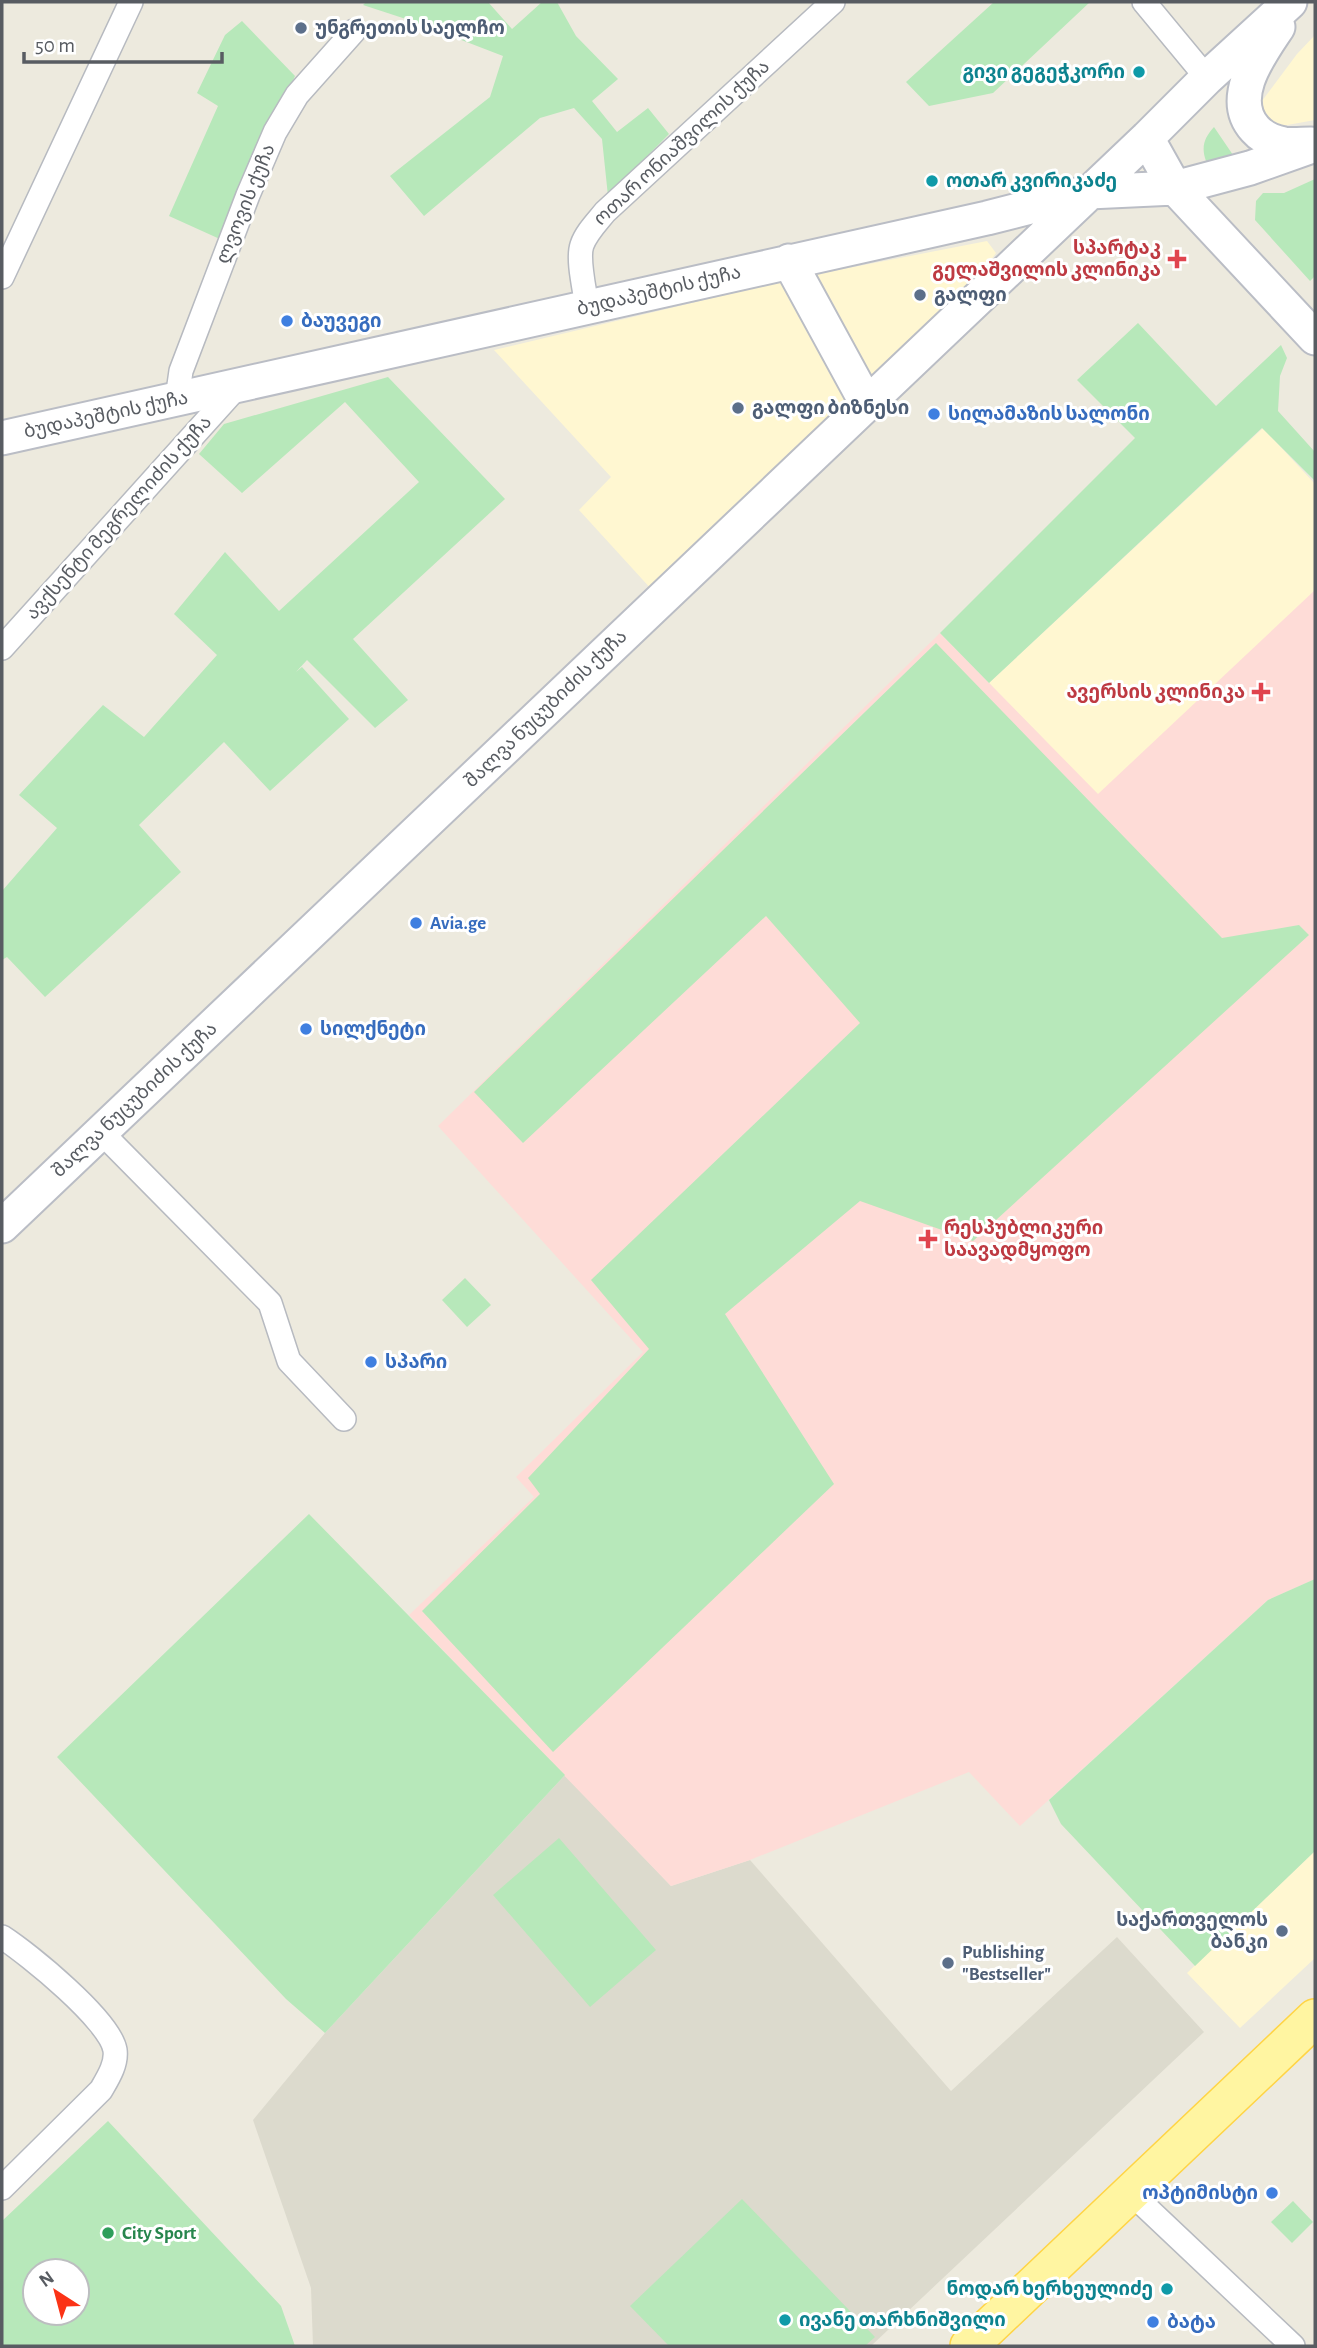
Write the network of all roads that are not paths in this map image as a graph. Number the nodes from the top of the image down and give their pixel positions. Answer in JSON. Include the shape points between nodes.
{"nodes":[{"id":1,"x":131,"y":2,"type":"edge"},
{"id":2,"x":833,"y":2,"type":"edge"},
{"id":3,"x":1144,"y":2,"type":"edge"},
{"id":4,"x":1293,"y":2,"type":"edge"},
{"id":5,"x":354,"y":30,"type":"dead end"},
{"id":6,"x":1207,"y":78,"type":"junction"},
{"id":7,"x":1147,"y":138,"type":"junction"},
{"id":8,"x":1315,"y":144,"type":"edge"},
{"id":9,"x":1175,"y":188,"type":"junction"},
{"id":10,"x":1089,"y":192,"type":"junction"},
{"id":11,"x":789,"y":261,"type":"junction"},
{"id":12,"x":2,"y":277,"type":"edge"},
{"id":13,"x":587,"y":307,"type":"junction"},
{"id":14,"x":1315,"y":338,"type":"edge"},
{"id":15,"x":237,"y":387,"type":"junction"},
{"id":16,"x":177,"y":399,"type":"junction"},
{"id":17,"x":867,"y":404,"type":"junction"},
{"id":18,"x":2,"y":438,"type":"edge"},
{"id":19,"x":2,"y":648,"type":"edge"},
{"id":20,"x":101,"y":1132,"type":"junction"},
{"id":21,"x":2,"y":1226,"type":"edge"},
{"id":22,"x":344,"y":1419,"type":"dead end"},
{"id":23,"x":2,"y":1937,"type":"edge"},
{"id":24,"x":1315,"y":2018,"type":"edge"},
{"id":25,"x":2,"y":2188,"type":"edge"},
{"id":26,"x":1131,"y":2193,"type":"junction"},
{"id":27,"x":969,"y":2346,"type":"edge"},
{"id":28,"x":1293,"y":2346,"type":"edge"}],
"edges":[{"from":1,"to":12,"type":"street"},
{"from":2,"to":13,"type":"street","name":"ოთარ ონიაშვილის ქუჩა","via":[[592,228],[581,246]]},
{"from":3,"to":6,"type":"street"},
{"from":4,"to":6,"type":"main road","name":"შალვა ნუცუბიძის ქუჩა"},
{"from":4,"to":8,"type":"main road","via":[[1258,58],[1244,95],[1245,110],[1254,128],[1271,140]]},
{"from":5,"to":16,"type":"street","name":"ლვოვის ქუჩა","via":[[297,95],[275,132],[181,371]]},
{"from":6,"to":7,"type":"main road","name":"შალვა ნუცუბიძის ქუჩა"},
{"from":7,"to":9,"type":"main road"},
{"from":7,"to":10,"type":"main road","name":"შალვა ნუცუბიძის ქუჩა"},
{"from":8,"to":9,"type":"main road","name":"ბუდაპეშტის ქუჩა"},
{"from":9,"to":10,"type":"main road","name":"ბუდაპეშტის ქუჩა"},
{"from":9,"to":14,"type":"main road"},
{"from":10,"to":11,"type":"main road","name":"ბუდაპეშტის ქუჩა"},
{"from":10,"to":17,"type":"main road","name":"შალვა ნუცუბიძის ქუჩა"},
{"from":11,"to":13,"type":"main road","name":"ბუდაპეშტის ქუჩა"},
{"from":11,"to":17,"type":"main road"},
{"from":13,"to":15,"type":"main road","name":"ბუდაპეშტის ქუჩა"},
{"from":15,"to":16,"type":"main road","name":"ბუდაპეშტის ქუჩა"},
{"from":15,"to":19,"type":"street","name":"ავქსენტი მეგრელიძის ქუჩა"},
{"from":16,"to":18,"type":"main road","name":"ბუდაპეშტის ქუჩა"},
{"from":17,"to":20,"type":"main road","name":"შალვა ნუცუბიძის ქუჩა"},
{"from":20,"to":21,"type":"main road","name":"შალვა ნუცუბიძის ქუჩა"},
{"from":20,"to":22,"type":"street","via":[[270,1303],[289,1361]]},
{"from":23,"to":25,"type":"street","via":[[71,1993],[110,2036],[116,2051],[101,2090]]},
{"from":24,"to":26,"type":"main road"},
{"from":26,"to":27,"type":"main road"},
{"from":26,"to":28,"type":"street"}]}
